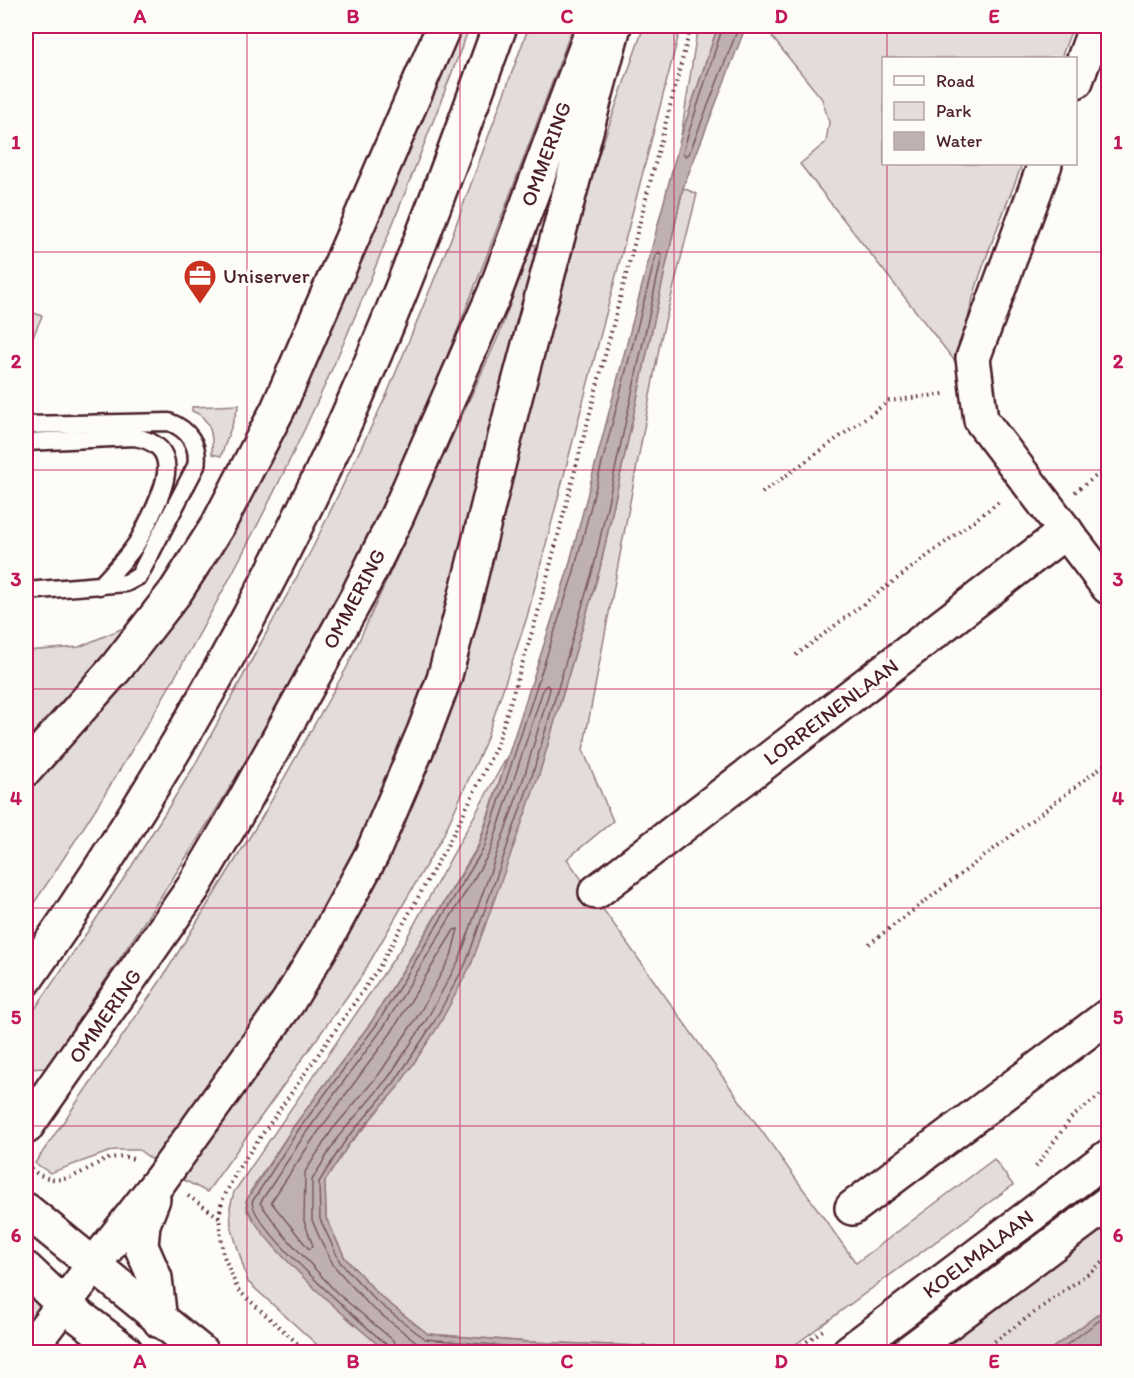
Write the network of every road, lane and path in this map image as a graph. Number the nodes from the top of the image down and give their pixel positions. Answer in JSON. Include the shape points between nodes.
{"nodes":[{"id":1,"x":444,"y":26,"type":"edge"},
{"id":2,"x":500,"y":26,"type":"edge"},
{"id":3,"x":594,"y":26,"type":"edge"},
{"id":4,"x":614,"y":26,"type":"edge"},
{"id":5,"x":691,"y":26,"type":"edge"},
{"id":6,"x":1096,"y":26,"type":"edge"},
{"id":7,"x":1077,"y":78,"type":"edge"},
{"id":8,"x":1045,"y":165,"type":"edge"},
{"id":9,"x":977,"y":390,"type":"junction"},
{"id":10,"x":26,"y":425,"type":"edge"},
{"id":11,"x":26,"y":442,"type":"edge"},
{"id":12,"x":1108,"y":467,"type":"edge"},
{"id":13,"x":1027,"y":480,"type":"junction"},
{"id":14,"x":762,"y":493,"type":"dead end"},
{"id":15,"x":1058,"y":521,"type":"junction"},
{"id":16,"x":100,"y":586,"type":"junction"},
{"id":17,"x":1108,"y":587,"type":"edge"},
{"id":18,"x":26,"y":591,"type":"edge"},
{"id":19,"x":796,"y":655,"type":"dead end"},
{"id":20,"x":1108,"y":762,"type":"edge"},
{"id":21,"x":26,"y":769,"type":"edge"},
{"id":22,"x":596,"y":892,"type":"dead end"},
{"id":23,"x":869,"y":944,"type":"dead end"},
{"id":24,"x":26,"y":979,"type":"edge"},
{"id":25,"x":1108,"y":1016,"type":"edge"},
{"id":26,"x":1108,"y":1089,"type":"edge"},
{"id":27,"x":1103,"y":1093,"type":"junction"},
{"id":28,"x":1108,"y":1101,"type":"edge"},
{"id":29,"x":32,"y":1118,"type":"edge"},
{"id":30,"x":1108,"y":1156,"type":"edge"},
{"id":31,"x":1030,"y":1176,"type":"dead end"},
{"id":32,"x":161,"y":1179,"type":"junction"},
{"id":33,"x":1108,"y":1203,"type":"edge"},
{"id":34,"x":852,"y":1208,"type":"dead end"},
{"id":35,"x":26,"y":1210,"type":"edge"},
{"id":36,"x":219,"y":1217,"type":"dead end"},
{"id":37,"x":1108,"y":1258,"type":"edge"},
{"id":38,"x":93,"y":1266,"type":"junction"},
{"id":39,"x":26,"y":1269,"type":"edge"},
{"id":40,"x":64,"y":1305,"type":"junction"},
{"id":41,"x":160,"y":1321,"type":"junction"},
{"id":42,"x":831,"y":1324,"type":"dead end"},
{"id":43,"x":27,"y":1353,"type":"edge"},
{"id":44,"x":126,"y":1353,"type":"edge"},
{"id":45,"x":201,"y":1353,"type":"edge"},
{"id":46,"x":792,"y":1353,"type":"edge"},
{"id":47,"x":849,"y":1353,"type":"edge"},
{"id":48,"x":909,"y":1353,"type":"edge"},
{"id":49,"x":980,"y":1353,"type":"edge"}],
"edges":[{"from":1,"to":21,"type":"main road","via":[[278,409],[218,525],[176,591],[115,669]]},
{"from":2,"to":24,"type":"main road","via":[[417,253],[336,442],[250,615],[126,829]]},
{"from":3,"to":29,"type":"main road","name":"OMMERING","via":[[495,292],[397,516],[356,599],[193,888]]},
{"from":4,"to":32,"type":"main road","via":[[444,679],[424,732],[372,854],[325,940],[288,1002]]},
{"from":5,"to":36,"type":"path","via":[[537,616],[497,745],[454,833],[378,969],[237,1169]]},
{"from":6,"to":7,"type":"main road"},
{"from":8,"to":9,"type":"main road","via":[[974,358]]},
{"from":9,"to":13,"type":"main road","via":[[981,420]]},
{"from":9,"to":14,"type":"path","via":[[890,401]]},
{"from":10,"to":16,"type":"lane","via":[[169,422],[179,426],[196,447],[196,466],[139,576],[126,583]]},
{"from":11,"to":16,"type":"lane","via":[[134,437],[147,439],[164,456],[168,467],[163,490],[136,545]]},
{"from":12,"to":15,"type":"path"},
{"from":13,"to":15,"type":"main road"},
{"from":13,"to":19,"type":"path"},
{"from":15,"to":17,"type":"main road"},
{"from":15,"to":22,"type":"main road","name":"LORREINENLAAN"},
{"from":16,"to":18,"type":"lane"},
{"from":20,"to":23,"type":"path"},
{"from":25,"to":34,"type":"main road"},
{"from":26,"to":27,"type":"path"},
{"from":27,"to":28,"type":"path"},
{"from":27,"to":31,"type":"path","via":[[1071,1118]]},
{"from":30,"to":47,"type":"main road","name":"KOELMALAAN"},
{"from":32,"to":38,"type":"main road"},
{"from":32,"to":41,"type":"main road","via":[[141,1233],[141,1246],[155,1278]]},
{"from":33,"to":48,"type":"main road","name":"KOELMALAAN"},
{"from":35,"to":38,"type":"main road"},
{"from":37,"to":49,"type":"path"},
{"from":38,"to":40,"type":"main road"},
{"from":38,"to":41,"type":"main road"},
{"from":39,"to":40,"type":"main road"},
{"from":40,"to":43,"type":"main road"},
{"from":40,"to":44,"type":"main road"},
{"from":41,"to":45,"type":"main road"},
{"from":42,"to":46,"type":"path"}]}
